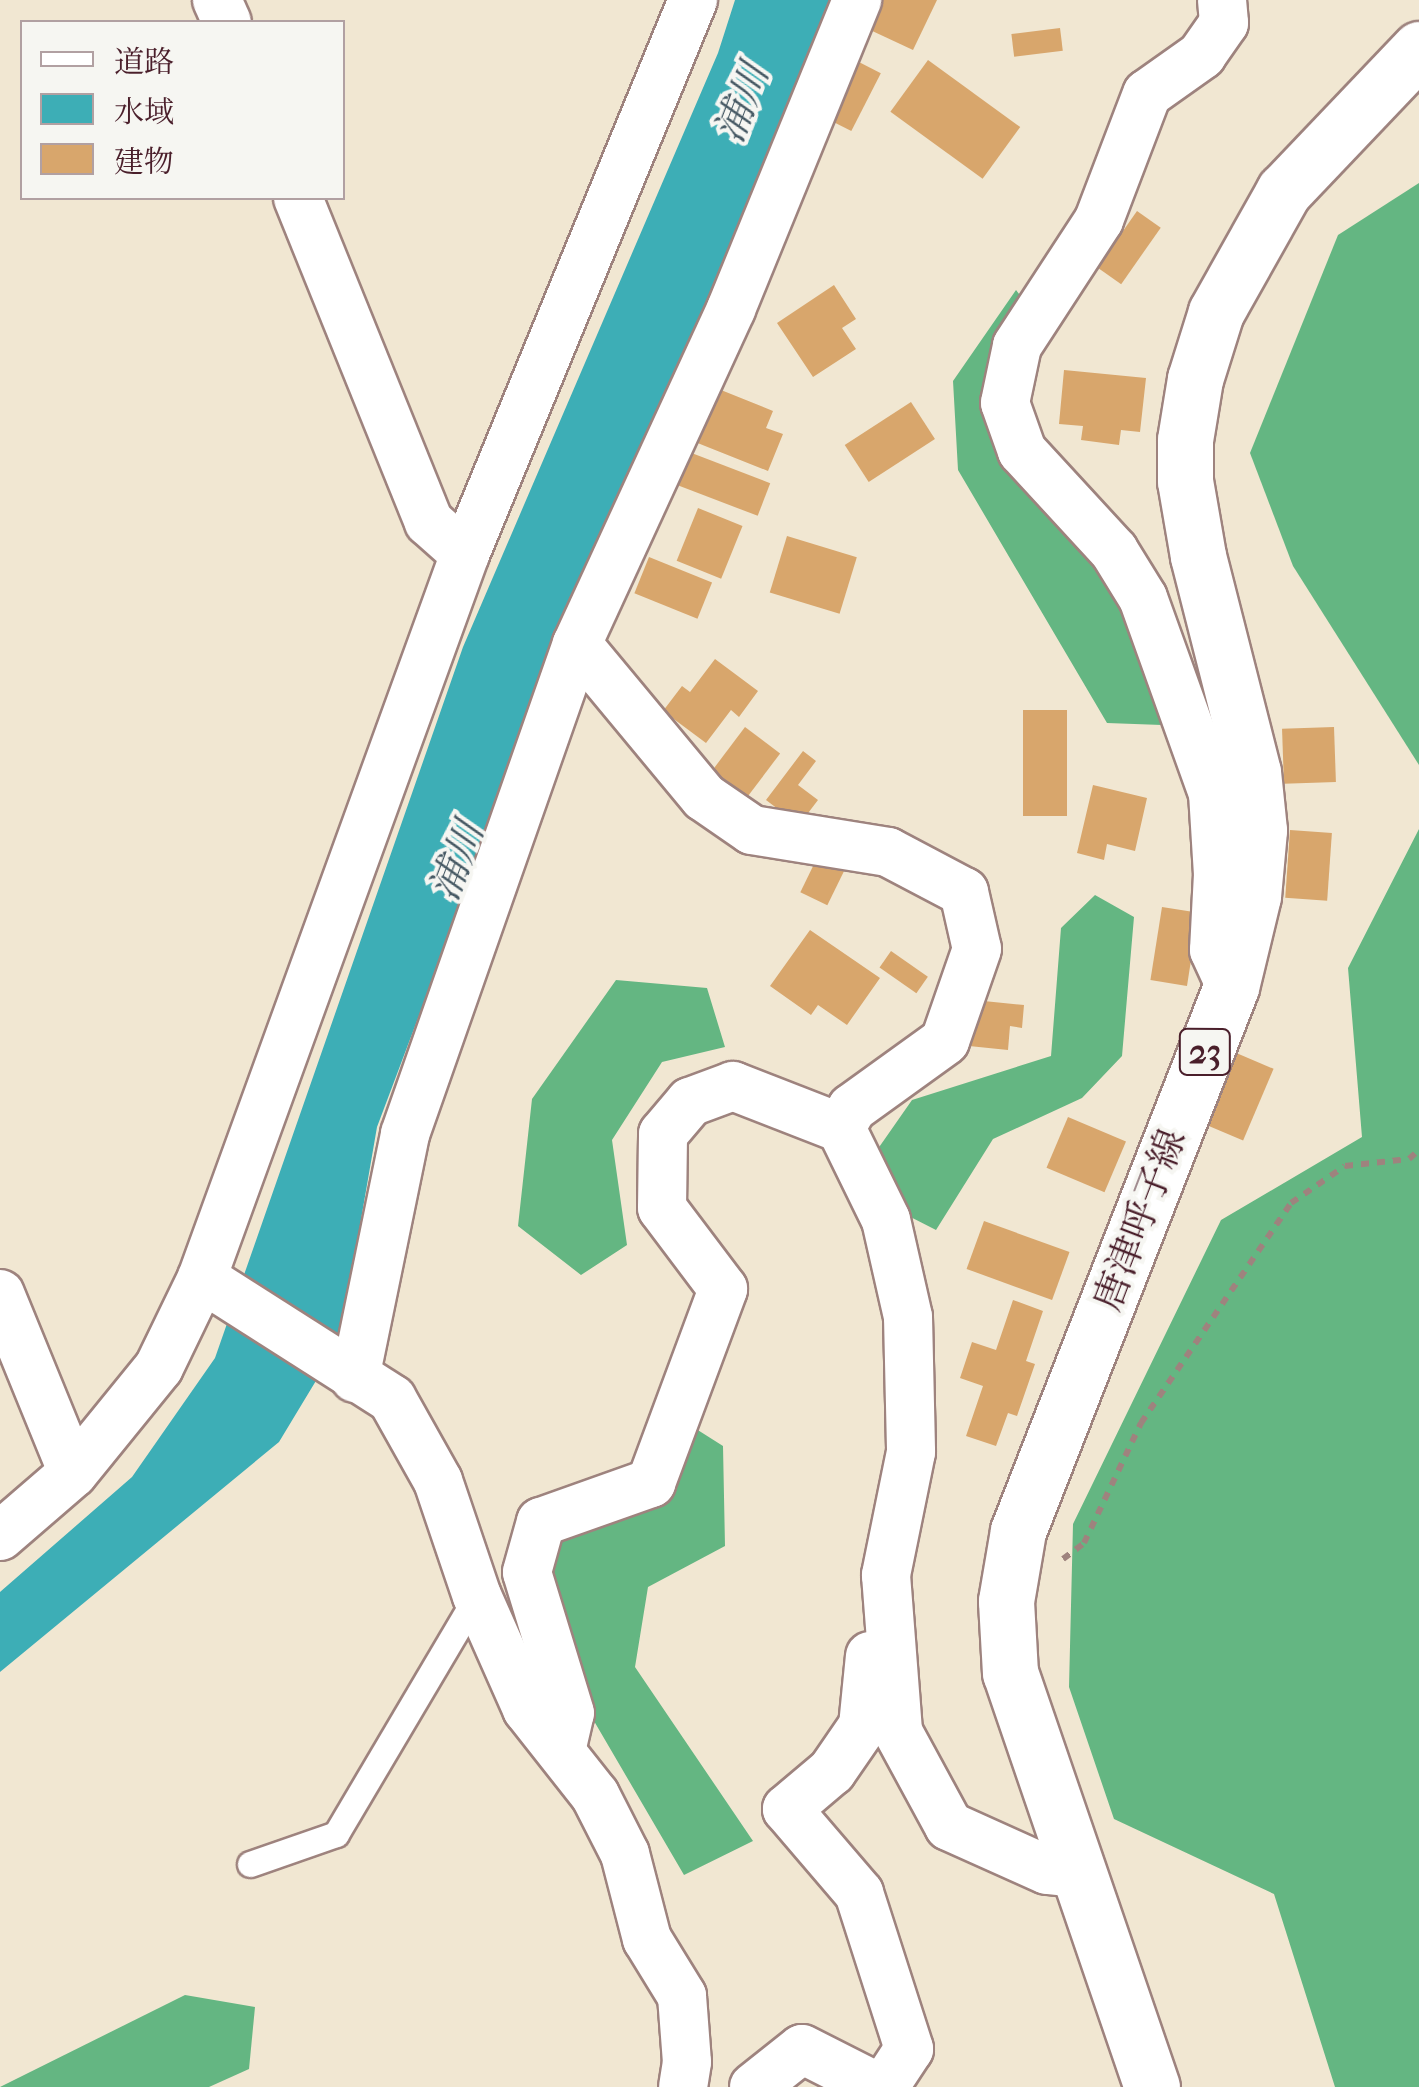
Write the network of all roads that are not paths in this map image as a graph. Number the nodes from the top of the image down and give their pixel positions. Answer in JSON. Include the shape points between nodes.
{"nodes":[{"id":1,"x":693,"y":0,"type":"edge"},
{"id":2,"x":857,"y":0,"type":"edge"},
{"id":3,"x":1222,"y":0,"type":"edge"},
{"id":4,"x":1419,"y":49,"type":"edge"},
{"id":5,"x":299,"y":200,"type":"edge"},
{"id":6,"x":465,"y":554,"type":"junction"},
{"id":7,"x":577,"y":644,"type":"junction"},
{"id":8,"x":1230,"y":987,"type":"junction"},
{"id":9,"x":841,"y":1128,"type":"junction"},
{"id":10,"x":202,"y":1278,"type":"junction"},
{"id":11,"x":0,"y":1294,"type":"edge"},
{"id":12,"x":355,"y":1378,"type":"junction"},
{"id":13,"x":74,"y":1473,"type":"junction"},
{"id":14,"x":0,"y":1536,"type":"edge"},
{"id":15,"x":886,"y":1575,"type":"junction"},
{"id":16,"x":476,"y":1596,"type":"junction"},
{"id":17,"x":561,"y":1751,"type":"junction"},
{"id":18,"x":250,"y":1864,"type":"dead end"},
{"id":19,"x":1078,"y":1873,"type":"junction"},
{"id":20,"x":683,"y":2087,"type":"edge"},
{"id":21,"x":754,"y":2087,"type":"edge"},
{"id":22,"x":880,"y":2087,"type":"edge"},
{"id":23,"x":1152,"y":2087,"type":"edge"}],
"edges":[{"from":1,"to":6,"type":"street"},
{"from":2,"to":7,"type":"street","via":[[731,309]]},
{"from":3,"to":8,"type":"street","via":[[1224,24],[1202,56],[1147,94],[1098,220],[1017,346],[1005,402],[1022,451],[1114,551],[1144,598],[1214,793],[1214,950]]},
{"from":4,"to":8,"type":"main road","name":"唐津呼子線","number":"23","via":[[1284,190],[1216,312],[1195,379],[1185,481],[1254,772],[1258,830],[1253,896]]},
{"from":5,"to":6,"type":"street","via":[[429,522]]},
{"from":6,"to":10,"type":"street"},
{"from":7,"to":9,"type":"street","via":[[704,797],[752,830],[888,852],[964,892],[977,948],[945,1041],[852,1108]]},
{"from":7,"to":12,"type":"street","via":[[405,1134]]},
{"from":8,"to":19,"type":"main road","name":"唐津呼子線","number":"23","via":[[1024,1515],[1006,1601],[1010,1673]]},
{"from":9,"to":15,"type":"street","via":[[886,1220],[908,1317],[911,1452]]},
{"from":9,"to":17,"type":"street","via":[[732,1086],[690,1102],[663,1134],[662,1208],[722,1289],[651,1484],[541,1522],[527,1572],[570,1713]]},
{"from":10,"to":12,"type":"street"},
{"from":10,"to":13,"type":"street","via":[[159,1367]]},
{"from":11,"to":13,"type":"street"},
{"from":12,"to":16,"type":"street","via":[[392,1399],[438,1481]]},
{"from":13,"to":14,"type":"street"},
{"from":15,"to":19,"type":"street","via":[[898,1732],[949,1826],[1047,1870]]},
{"from":15,"to":22,"type":"street","via":[[863,1726],[832,1771],[787,1809],[859,1893],[909,2049]]},
{"from":16,"to":17,"type":"street","via":[[527,1709]]},
{"from":16,"to":18,"type":"lane","via":[[336,1834]]},
{"from":17,"to":20,"type":"street","via":[[596,1795],[618,1840],[646,1939],[682,1996]]},
{"from":19,"to":23,"type":"main road","name":"唐津呼子線","number":"23"},
{"from":21,"to":22,"type":"street","via":[[802,2049]]}]}
